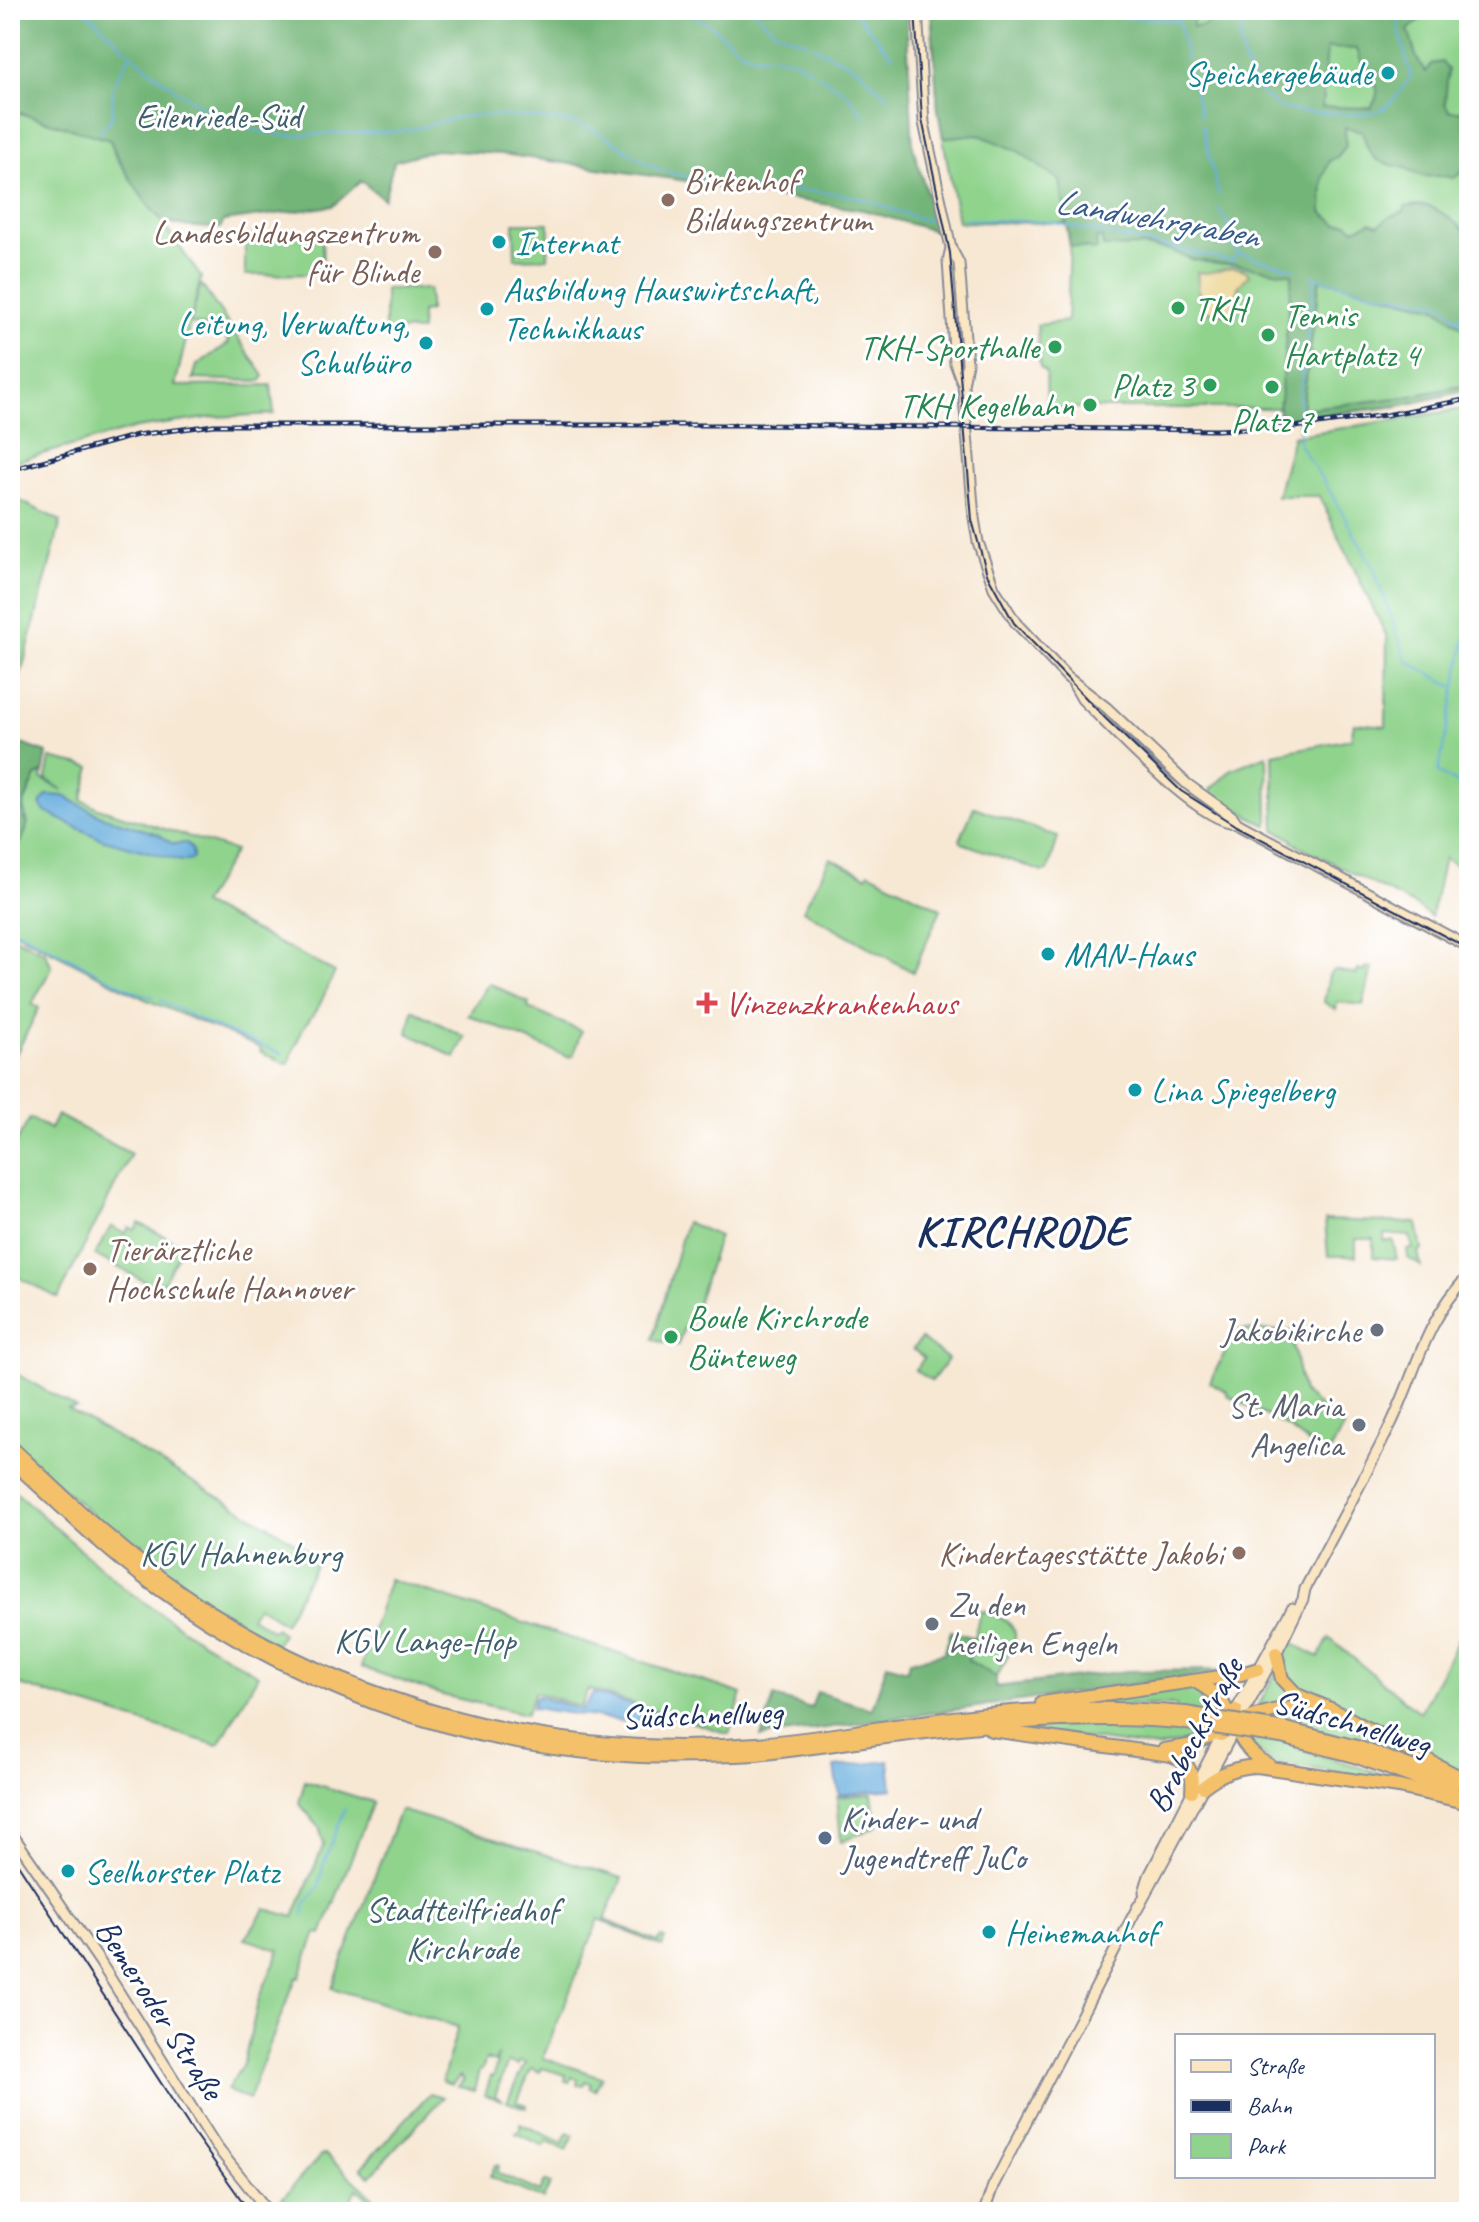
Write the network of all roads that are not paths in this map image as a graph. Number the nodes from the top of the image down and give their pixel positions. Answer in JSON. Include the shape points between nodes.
{"nodes":[{"id":1,"x":917,"y":10,"type":"edge"},
{"id":2,"x":1469,"y":947,"type":"edge"},
{"id":3,"x":1469,"y":1275,"type":"edge"},
{"id":4,"x":10,"y":1446,"type":"edge"},
{"id":5,"x":10,"y":1459,"type":"edge"},
{"id":6,"x":1278,"y":1644,"type":"junction"},
{"id":7,"x":265,"y":1650,"type":"junction"},
{"id":8,"x":1258,"y":1669,"type":"junction"},
{"id":9,"x":1195,"y":1681,"type":"junction"},
{"id":10,"x":988,"y":1714,"type":"junction"},
{"id":11,"x":1183,"y":1718,"type":"junction"},
{"id":12,"x":1350,"y":1721,"type":"junction"},
{"id":13,"x":1233,"y":1724,"type":"junction"},
{"id":14,"x":960,"y":1728,"type":"junction"},
{"id":15,"x":1283,"y":1733,"type":"junction"},
{"id":16,"x":757,"y":1749,"type":"junction"},
{"id":17,"x":1149,"y":1751,"type":"junction"},
{"id":18,"x":1278,"y":1769,"type":"junction"},
{"id":19,"x":1469,"y":1782,"type":"edge"},
{"id":20,"x":1198,"y":1789,"type":"junction"},
{"id":21,"x":1469,"y":1789,"type":"edge"},
{"id":22,"x":1469,"y":1801,"type":"edge"},
{"id":23,"x":10,"y":1831,"type":"edge"},
{"id":24,"x":269,"y":2212,"type":"edge"},
{"id":25,"x":984,"y":2212,"type":"edge"}],
"edges":[{"from":1,"to":2,"type":"main road","via":[[924,123],[951,248],[955,363],[963,385],[974,518],[994,588],[1016,623],[1072,682],[1107,708],[1193,796]]},
{"from":3,"to":6,"type":"main road","name":"Brabeckstraße","via":[[1427,1334],[1389,1428],[1298,1596]]},
{"from":4,"to":7,"type":"highway","name":"Südschnellweg","via":[[157,1575]]},
{"from":5,"to":7,"type":"highway","name":"Südschnellweg","via":[[150,1581]]},
{"from":6,"to":8,"type":"main road","name":"Brabeckstraße"},
{"from":6,"to":12,"type":"highway","via":[[1282,1679],[1290,1689]]},
{"from":6,"to":13,"type":"main road","name":"Brabeckstraße"},
{"from":7,"to":16,"type":"highway","name":"Südschnellweg","via":[[343,1692],[406,1715],[512,1742],[622,1755]]},
{"from":8,"to":9,"type":"highway"},
{"from":8,"to":13,"type":"main road","name":"Brabeckstraße"},
{"from":9,"to":10,"type":"highway"},
{"from":9,"to":13,"type":"highway","via":[[1215,1691]]},
{"from":10,"to":11,"type":"highway","name":"Südschnellweg","via":[[1084,1708]]},
{"from":10,"to":16,"type":"highway","name":"Südschnellweg"},
{"from":11,"to":14,"type":"highway","name":"Südschnellweg","via":[[1037,1720]]},
{"from":11,"to":15,"type":"highway","name":"Südschnellweg","bridge":true},
{"from":12,"to":13,"type":"highway","via":[[1299,1708]]},
{"from":12,"to":19,"type":"highway"},
{"from":13,"to":17,"type":"highway","via":[[1194,1745]]},
{"from":13,"to":18,"type":"highway","via":[[1249,1751]]},
{"from":13,"to":20,"type":"main road","name":"Brabeckstraße"},
{"from":14,"to":16,"type":"highway","name":"Südschnellweg"},
{"from":14,"to":17,"type":"highway"},
{"from":15,"to":21,"type":"highway","name":"Südschnellweg","via":[[1392,1758]]},
{"from":15,"to":22,"type":"highway","name":"Südschnellweg"},
{"from":17,"to":20,"type":"highway","via":[[1185,1762]]},
{"from":18,"to":20,"type":"highway","via":[[1234,1769]]},
{"from":18,"to":22,"type":"highway"},
{"from":20,"to":25,"type":"main road","name":"Brabeckstraße"},
{"from":23,"to":24,"type":"main road","name":"Bemeroder Straße","via":[[216,2146]]}]}
